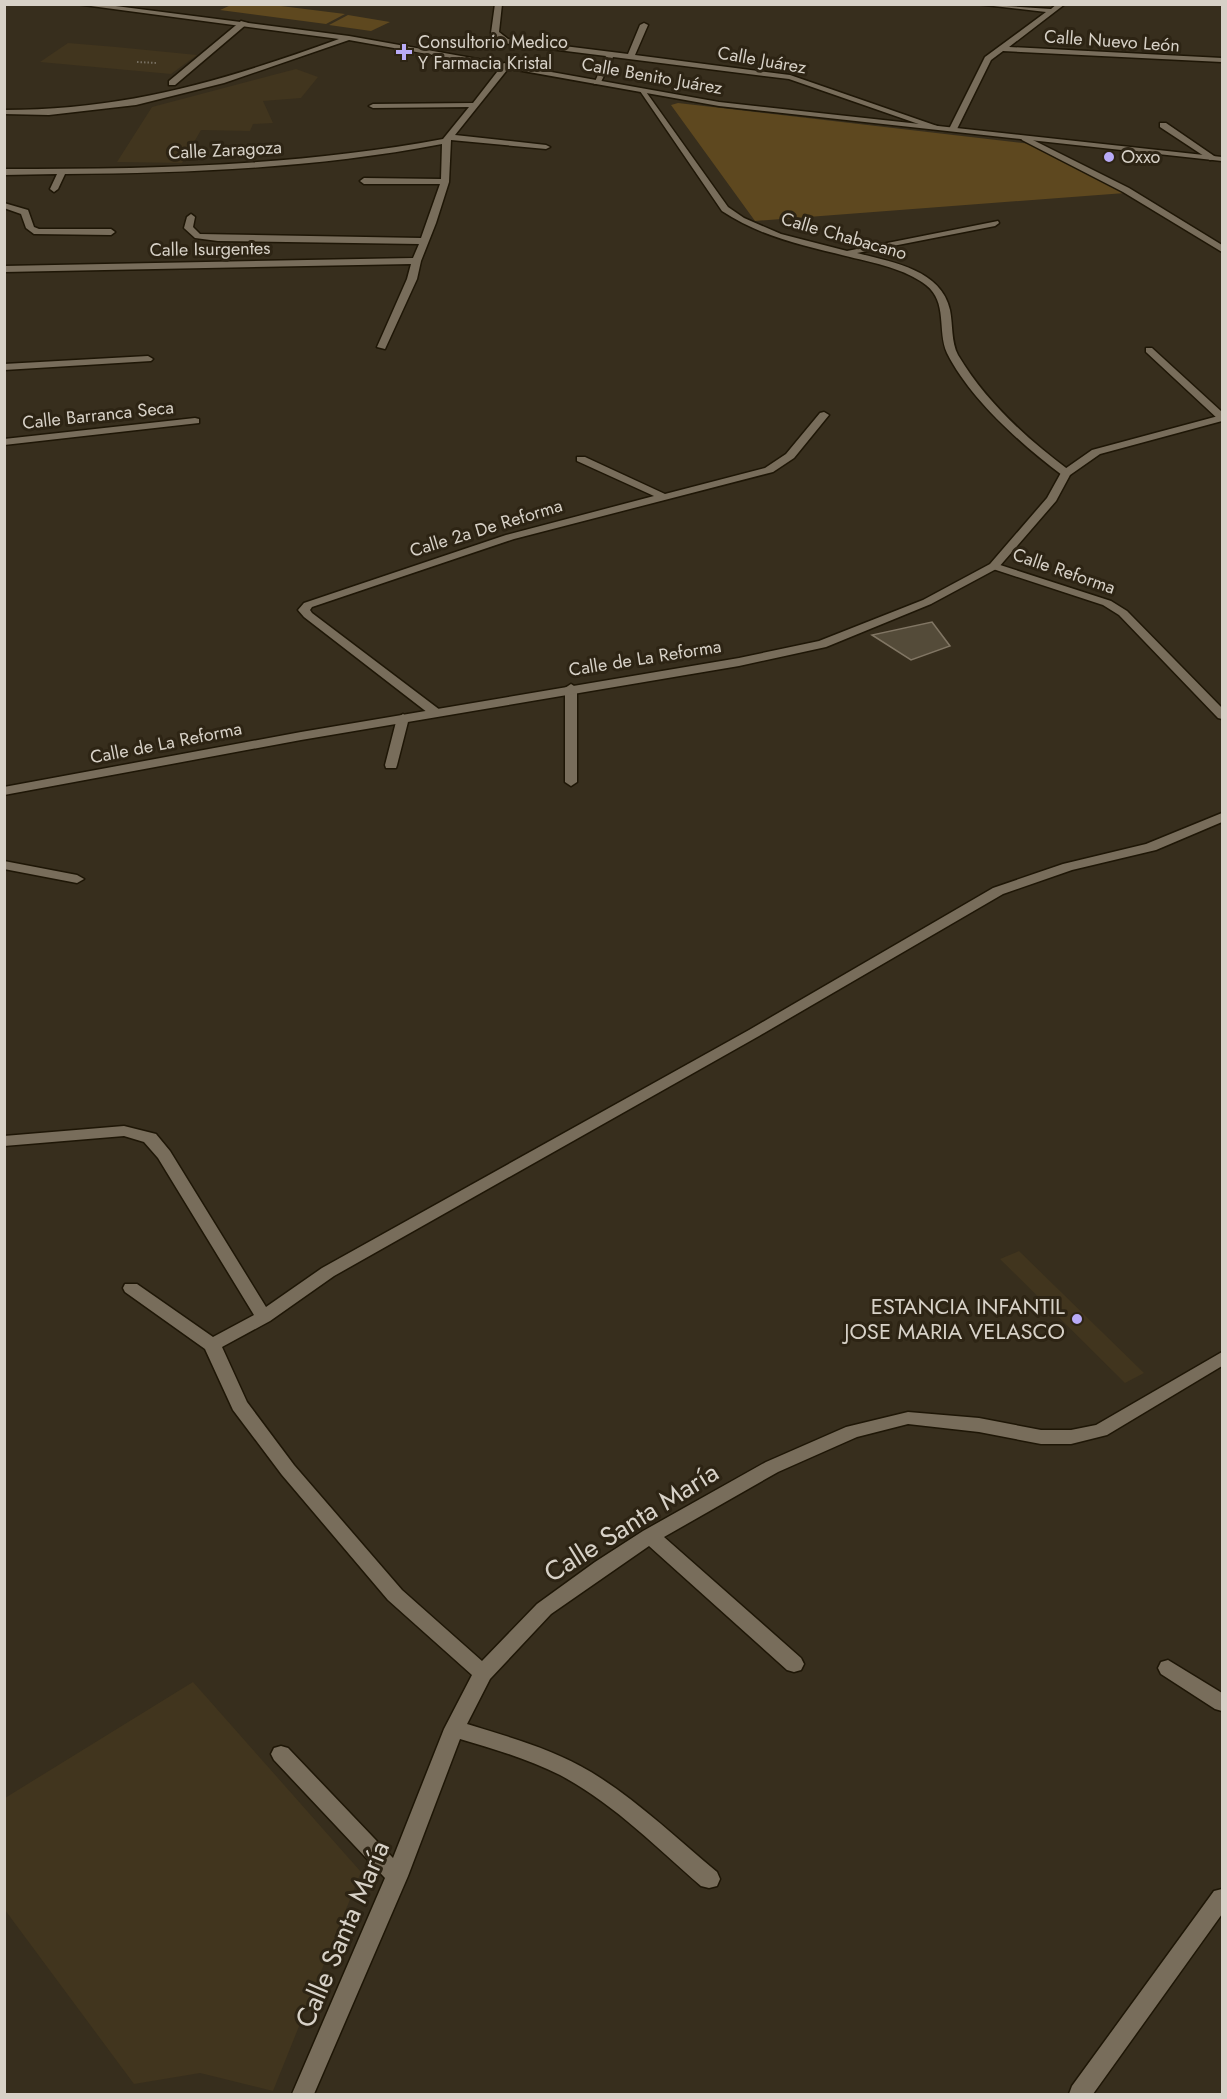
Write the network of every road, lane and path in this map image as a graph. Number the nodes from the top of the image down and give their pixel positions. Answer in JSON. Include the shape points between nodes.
{"nodes":[{"id":1,"x":79,"y":4,"type":"edge"},
{"id":2,"x":499,"y":4,"type":"edge"},
{"id":3,"x":979,"y":4,"type":"edge"},
{"id":4,"x":1062,"y":4,"type":"edge"},
{"id":5,"x":1053,"y":11,"type":"junction"},
{"id":6,"x":244,"y":23,"type":"junction"},
{"id":7,"x":644,"y":25,"type":"dead end"},
{"id":8,"x":349,"y":38,"type":"junction"},
{"id":9,"x":1000,"y":49,"type":"junction"},
{"id":10,"x":611,"y":54,"type":"junction"},
{"id":11,"x":631,"y":57,"type":"junction"},
{"id":12,"x":1222,"y":60,"type":"edge"},
{"id":13,"x":507,"y":65,"type":"junction"},
{"id":14,"x":597,"y":82,"type":"junction"},
{"id":15,"x":172,"y":83,"type":"dead end"},
{"id":16,"x":644,"y":91,"type":"junction"},
{"id":17,"x":473,"y":105,"type":"junction"},
{"id":18,"x":373,"y":106,"type":"dead end"},
{"id":19,"x":4,"y":114,"type":"edge"},
{"id":20,"x":1163,"y":125,"type":"dead end"},
{"id":21,"x":936,"y":127,"type":"junction"},
{"id":22,"x":953,"y":129,"type":"junction"},
{"id":23,"x":1025,"y":138,"type":"junction"},
{"id":24,"x":448,"y":139,"type":"junction"},
{"id":25,"x":546,"y":147,"type":"dead end"},
{"id":26,"x":1212,"y":158,"type":"junction"},
{"id":27,"x":1222,"y":159,"type":"edge"},
{"id":28,"x":4,"y":172,"type":"edge"},
{"id":29,"x":62,"y":172,"type":"junction"},
{"id":30,"x":364,"y":181,"type":"dead end"},
{"id":31,"x":445,"y":182,"type":"junction"},
{"id":32,"x":54,"y":189,"type":"dead end"},
{"id":33,"x":4,"y":206,"type":"edge"},
{"id":34,"x":191,"y":217,"type":"dead end"},
{"id":35,"x":995,"y":223,"type":"dead end"},
{"id":36,"x":111,"y":232,"type":"dead end"},
{"id":37,"x":424,"y":241,"type":"junction"},
{"id":38,"x":1222,"y":249,"type":"edge"},
{"id":39,"x":848,"y":253,"type":"junction"},
{"id":40,"x":416,"y":261,"type":"junction"},
{"id":41,"x":4,"y":269,"type":"edge"},
{"id":42,"x":382,"y":347,"type":"dead end"},
{"id":43,"x":1149,"y":350,"type":"dead end"},
{"id":44,"x":148,"y":359,"type":"dead end"},
{"id":45,"x":4,"y":367,"type":"edge"},
{"id":46,"x":824,"y":415,"type":"dead end"},
{"id":47,"x":1222,"y":417,"type":"edge"},
{"id":48,"x":195,"y":421,"type":"dead end"},
{"id":49,"x":4,"y":442,"type":"edge"},
{"id":50,"x":581,"y":459,"type":"dead end"},
{"id":51,"x":1066,"y":473,"type":"junction"},
{"id":52,"x":664,"y":497,"type":"junction"},
{"id":53,"x":994,"y":566,"type":"junction"},
{"id":54,"x":571,"y":688,"type":"junction"},
{"id":55,"x":436,"y":713,"type":"junction"},
{"id":56,"x":1222,"y":715,"type":"edge"},
{"id":57,"x":404,"y":718,"type":"junction"},
{"id":58,"x":391,"y":765,"type":"dead end"},
{"id":59,"x":571,"y":782,"type":"dead end"},
{"id":60,"x":4,"y":791,"type":"edge"},
{"id":61,"x":1222,"y":818,"type":"edge"},
{"id":62,"x":4,"y":865,"type":"edge"},
{"id":63,"x":77,"y":879,"type":"dead end"},
{"id":64,"x":4,"y":1141,"type":"edge"},
{"id":65,"x":131,"y":1288,"type":"dead end"},
{"id":66,"x":264,"y":1317,"type":"junction"},
{"id":67,"x":212,"y":1346,"type":"junction"},
{"id":68,"x":1222,"y":1358,"type":"edge"},
{"id":69,"x":650,"y":1536,"type":"junction"},
{"id":70,"x":794,"y":1664,"type":"dead end"},
{"id":71,"x":1168,"y":1668,"type":"dead end"},
{"id":72,"x":483,"y":1673,"type":"junction"},
{"id":73,"x":1222,"y":1703,"type":"edge"},
{"id":74,"x":454,"y":1729,"type":"junction"},
{"id":75,"x":281,"y":1754,"type":"dead end"},
{"id":76,"x":397,"y":1876,"type":"junction"},
{"id":77,"x":709,"y":1879,"type":"dead end"},
{"id":78,"x":1222,"y":1898,"type":"edge"},
{"id":79,"x":303,"y":2094,"type":"edge"},
{"id":80,"x":1080,"y":2094,"type":"edge"}],
"edges":[{"from":1,"to":6,"type":"street","name":"Calle Benito Juárez"},
{"from":2,"to":10,"type":"street","name":"Calle Juárez","via":[[495,33],[506,41]]},
{"from":3,"to":5,"type":"street"},
{"from":4,"to":5,"type":"street"},
{"from":5,"to":9,"type":"street"},
{"from":6,"to":8,"type":"street","name":"Calle Benito Juárez"},
{"from":6,"to":15,"type":"street"},
{"from":7,"to":11,"type":"street"},
{"from":8,"to":13,"type":"street","name":"Calle Benito Juárez"},
{"from":8,"to":19,"type":"street","via":[[250,74],[156,99],[116,107]]},
{"from":9,"to":12,"type":"street","name":"Calle Nuevo León"},
{"from":9,"to":22,"type":"street","via":[[988,58]]},
{"from":10,"to":11,"type":"street","name":"Calle Juárez"},
{"from":10,"to":14,"type":"street"},
{"from":11,"to":21,"type":"street","name":"Calle Juárez","via":[[790,77]]},
{"from":13,"to":14,"type":"street","name":"Calle Benito Juárez"},
{"from":13,"to":17,"type":"street"},
{"from":14,"to":16,"type":"street","name":"Calle Benito Juárez"},
{"from":16,"to":21,"type":"street","name":"Calle Benito Juárez","via":[[719,104]]},
{"from":16,"to":39,"type":"street","name":"Calle Chabacano","via":[[724,209],[764,231]]},
{"from":17,"to":18,"type":"street"},
{"from":17,"to":24,"type":"street"},
{"from":20,"to":26,"type":"street"},
{"from":21,"to":22,"type":"street","name":"Calle Benito Juárez"},
{"from":22,"to":23,"type":"street","name":"Calle Benito Juárez"},
{"from":23,"to":26,"type":"street","name":"Calle Benito Juárez"},
{"from":23,"to":38,"type":"street","via":[[1176,217]]},
{"from":24,"to":25,"type":"street","name":"Calle Zaragoza"},
{"from":24,"to":29,"type":"street","name":"Calle Zaragoza","via":[[346,158],[236,168]]},
{"from":24,"to":31,"type":"street"},
{"from":26,"to":27,"type":"street","name":"Calle Benito Juárez"},
{"from":28,"to":29,"type":"street","name":"Calle Zaragoza"},
{"from":29,"to":32,"type":"street"},
{"from":30,"to":31,"type":"street"},
{"from":31,"to":37,"type":"street"},
{"from":33,"to":36,"type":"street","via":[[25,212],[30,228],[37,232]]},
{"from":34,"to":37,"type":"street","via":[[188,228],[192,233],[218,238]]},
{"from":35,"to":39,"type":"street"},
{"from":37,"to":40,"type":"street"},
{"from":39,"to":51,"type":"street","name":"Calle Chabacano","via":[[894,266],[933,286],[944,300],[951,351],[982,398],[1007,425]]},
{"from":40,"to":41,"type":"street","name":"Calle Isurgentes"},
{"from":40,"to":42,"type":"street"},
{"from":43,"to":47,"type":"street"},
{"from":44,"to":45,"type":"street"},
{"from":46,"to":52,"type":"street","name":"Calle 2a De Reforma","via":[[780,464]]},
{"from":47,"to":51,"type":"street","name":"Calle de La Reforma","via":[[1096,452]]},
{"from":48,"to":49,"type":"street","name":"Calle Barranca Seca"},
{"from":50,"to":52,"type":"street"},
{"from":51,"to":53,"type":"street","name":"Calle de La Reforma","via":[[1052,499]]},
{"from":52,"to":55,"type":"street","name":"Calle 2a De Reforma","via":[[510,537],[308,605],[304,610],[308,615]]},
{"from":53,"to":54,"type":"street","name":"Calle de La Reforma","via":[[927,603],[822,644],[750,660]]},
{"from":53,"to":56,"type":"street","name":"Calle Reforma","via":[[1107,603],[1123,612]]},
{"from":54,"to":55,"type":"street","name":"Calle de La Reforma"},
{"from":54,"to":59,"type":"street"},
{"from":55,"to":57,"type":"street","name":"Calle de La Reforma"},
{"from":57,"to":58,"type":"street"},
{"from":57,"to":60,"type":"street","name":"Calle de La Reforma"},
{"from":61,"to":66,"type":"street","via":[[1151,847],[1068,867],[998,891],[328,1272]]},
{"from":62,"to":63,"type":"street"},
{"from":64,"to":66,"type":"street","via":[[124,1131],[150,1138]]},
{"from":65,"to":67,"type":"street"},
{"from":66,"to":67,"type":"street"},
{"from":67,"to":72,"type":"street","via":[[239,1405],[288,1470],[395,1594]]},
{"from":68,"to":69,"type":"street","name":"Calle Santa María","via":[[1101,1430],[1071,1437],[1041,1437],[980,1425],[908,1418],[852,1432],[772,1467]]},
{"from":69,"to":70,"type":"street"},
{"from":69,"to":72,"type":"street","name":"Calle Santa María","via":[[544,1610]]},
{"from":71,"to":73,"type":"street"},
{"from":72,"to":74,"type":"street","name":"Calle Santa María"},
{"from":74,"to":76,"type":"street","name":"Calle Santa María"},
{"from":74,"to":77,"type":"street","via":[[540,1756],[584,1778]]},
{"from":75,"to":76,"type":"street"},
{"from":76,"to":79,"type":"street","name":"Calle Santa María"},
{"from":78,"to":80,"type":"street"}]}
